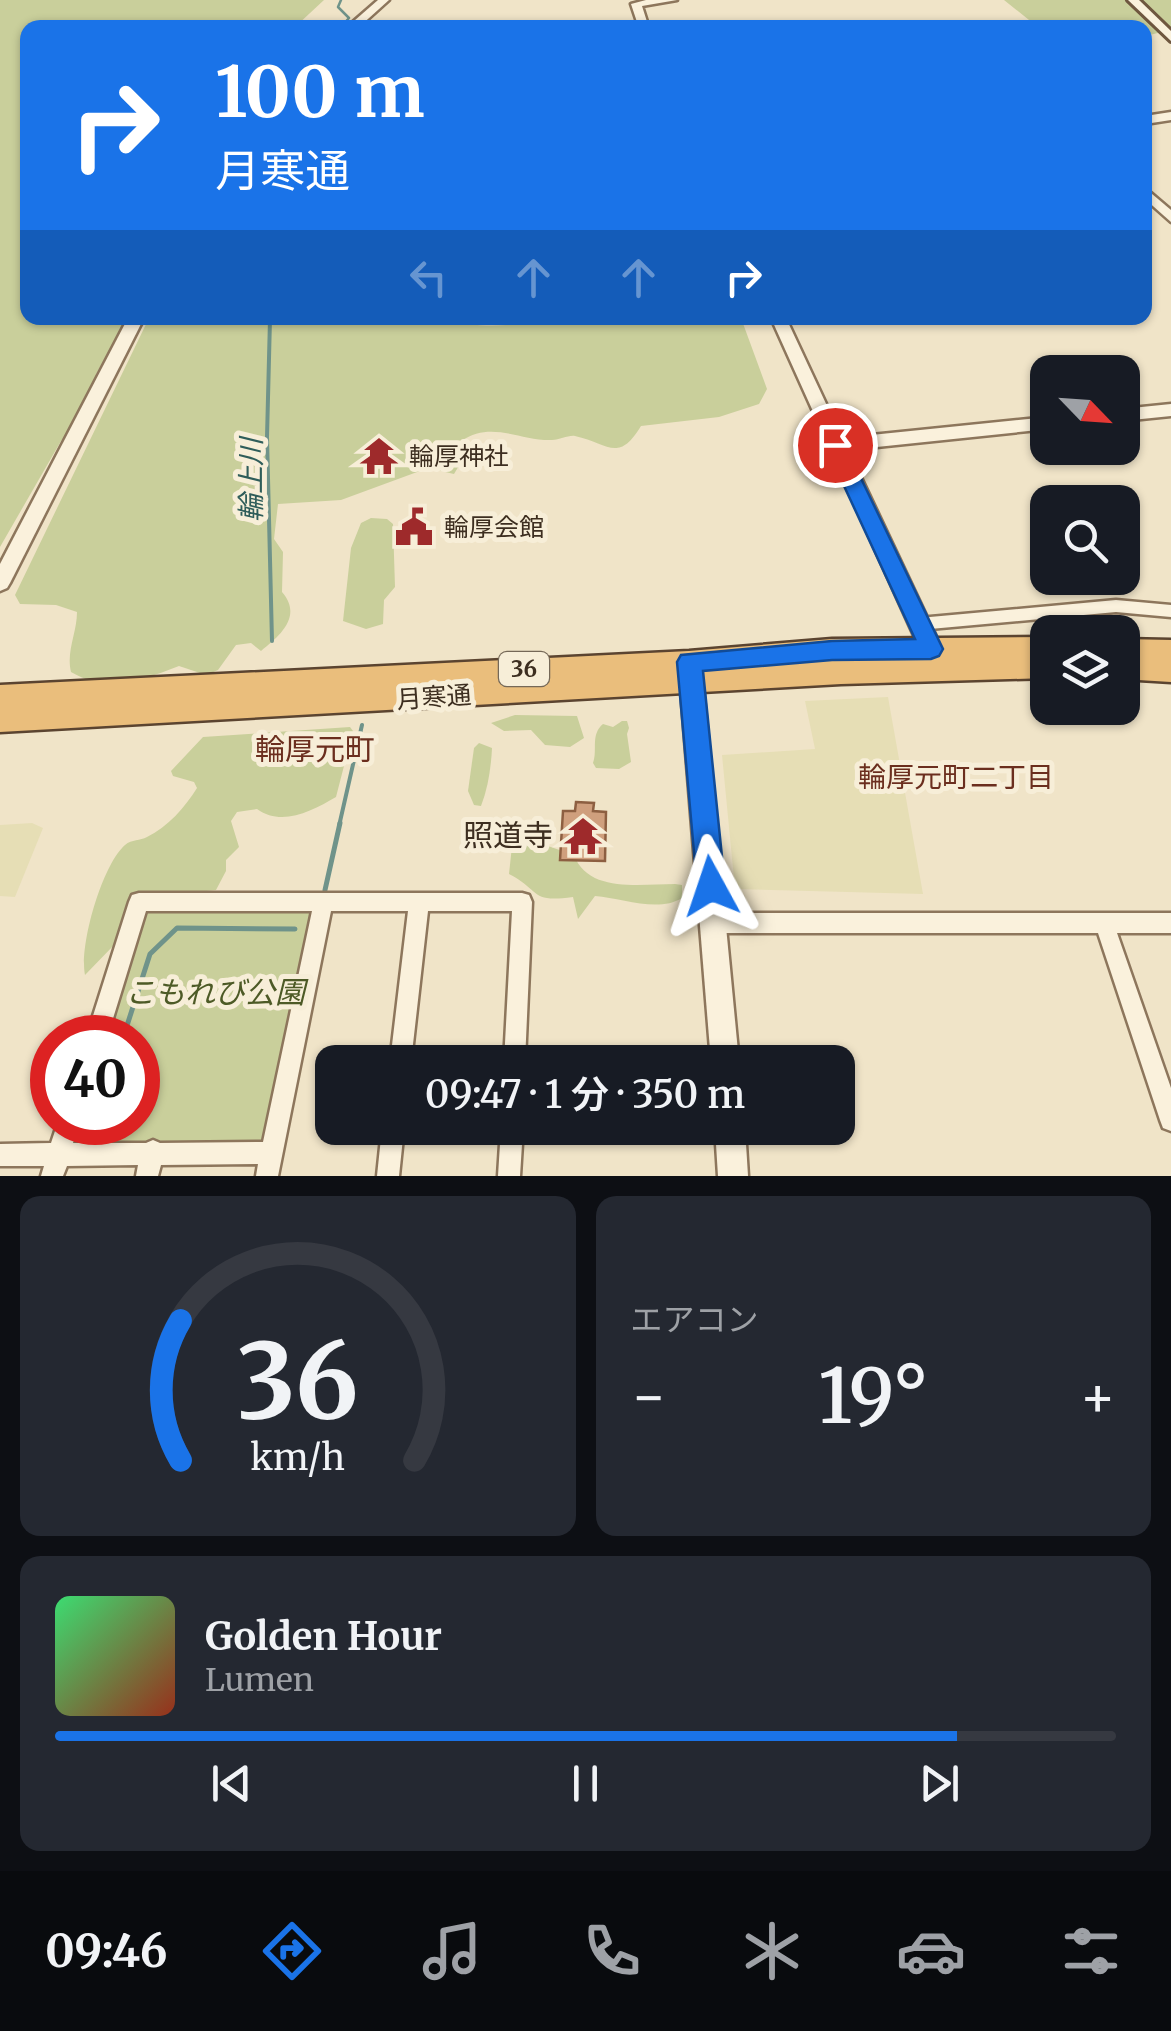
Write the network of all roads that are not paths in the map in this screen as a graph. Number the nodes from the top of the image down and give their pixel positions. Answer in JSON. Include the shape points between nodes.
{"nodes":[{"id":1,"x":384,"y":0,"type":"edge"},
{"id":2,"x":672,"y":0,"type":"edge"},
{"id":3,"x":1133,"y":0,"type":"edge"},
{"id":4,"x":1144,"y":0,"type":"edge"},
{"id":5,"x":361,"y":20,"type":"edge"},
{"id":6,"x":641,"y":20,"type":"edge"},
{"id":7,"x":1171,"y":27,"type":"edge"},
{"id":8,"x":1171,"y":37,"type":"edge"},
{"id":9,"x":1152,"y":199,"type":"edge"},
{"id":10,"x":1171,"y":218,"type":"edge"},
{"id":11,"x":132,"y":325,"type":"edge"},
{"id":12,"x":781,"y":325,"type":"edge"},
{"id":13,"x":1171,"y":410,"type":"edge"},
{"id":14,"x":1140,"y":413,"type":"edge"},
{"id":15,"x":1030,"y":424,"type":"edge"},
{"id":16,"x":835,"y":445,"type":"junction"},
{"id":17,"x":0,"y":583,"type":"edge"},
{"id":18,"x":1171,"y":610,"type":"edge"},
{"id":19,"x":925,"y":637,"type":"junction"},
{"id":20,"x":1030,"y":646,"type":"edge"},
{"id":21,"x":1140,"y":650,"type":"edge"},
{"id":22,"x":1171,"y":651,"type":"edge"},
{"id":23,"x":1140,"y":661,"type":"edge"},
{"id":24,"x":1171,"y":662,"type":"edge"},
{"id":25,"x":1030,"y":665,"type":"edge"},
{"id":26,"x":1140,"y":669,"type":"edge"},
{"id":27,"x":1171,"y":671,"type":"edge"},
{"id":28,"x":691,"y":672,"type":"junction"},
{"id":29,"x":0,"y":698,"type":"edge"},
{"id":30,"x":0,"y":720,"type":"edge"},
{"id":31,"x":419,"y":903,"type":"junction"},
{"id":32,"x":323,"y":904,"type":"junction"},
{"id":33,"x":714,"y":923,"type":"junction"},
{"id":34,"x":1104,"y":923,"type":"junction"},
{"id":35,"x":1171,"y":923,"type":"edge"},
{"id":36,"x":103,"y":1015,"type":"edge"},
{"id":37,"x":403,"y":1045,"type":"edge"},
{"id":38,"x":515,"y":1045,"type":"edge"},
{"id":39,"x":724,"y":1045,"type":"edge"},
{"id":40,"x":1171,"y":1120,"type":"edge"},
{"id":41,"x":392,"y":1145,"type":"edge"},
{"id":42,"x":511,"y":1145,"type":"edge"},
{"id":43,"x":731,"y":1145,"type":"edge"},
{"id":44,"x":153,"y":1151,"type":"junction"},
{"id":45,"x":272,"y":1152,"type":"junction"},
{"id":46,"x":0,"y":1155,"type":"edge"},
{"id":47,"x":55,"y":1166,"type":"edge"},
{"id":48,"x":147,"y":1176,"type":"edge"},
{"id":49,"x":267,"y":1176,"type":"edge"},
{"id":50,"x":388,"y":1176,"type":"edge"},
{"id":51,"x":509,"y":1176,"type":"edge"},
{"id":52,"x":733,"y":1176,"type":"edge"}],
"edges":[{"from":1,"to":5,"type":"street"},
{"from":2,"to":6,"type":"street","via":[[636,4]]},
{"from":3,"to":8,"type":"main road"},
{"from":4,"to":7,"type":"main road"},
{"from":9,"to":10,"type":"street"},
{"from":11,"to":17,"type":"street"},
{"from":12,"to":16,"type":"street"},
{"from":13,"to":14,"type":"street"},
{"from":15,"to":16,"type":"street"},
{"from":16,"to":19,"type":"street"},
{"from":18,"to":19,"type":"street","via":[[1116,606]]},
{"from":19,"to":20,"type":"highway","name":"月寒通","number":"36"},
{"from":19,"to":28,"type":"highway","name":"月寒通","number":"36"},
{"from":21,"to":22,"type":"highway"},
{"from":23,"to":24,"type":"main road"},
{"from":25,"to":28,"type":"highway","name":"月寒通","number":"36"},
{"from":26,"to":27,"type":"highway"},
{"from":28,"to":29,"type":"highway","name":"月寒通","number":"36"},
{"from":28,"to":30,"type":"highway","name":"月寒通","number":"36"},
{"from":28,"to":33,"type":"street"},
{"from":31,"to":32,"type":"street"},
{"from":31,"to":37,"type":"street"},
{"from":31,"to":38,"type":"street","via":[[522,902]]},
{"from":32,"to":36,"type":"street","via":[[139,902]]},
{"from":32,"to":45,"type":"street"},
{"from":33,"to":34,"type":"street"},
{"from":33,"to":39,"type":"street"},
{"from":34,"to":35,"type":"street"},
{"from":34,"to":40,"type":"street"},
{"from":41,"to":50,"type":"street"},
{"from":42,"to":51,"type":"street"},
{"from":43,"to":52,"type":"street"},
{"from":44,"to":45,"type":"street"},
{"from":44,"to":47,"type":"street"},
{"from":44,"to":48,"type":"street"},
{"from":45,"to":49,"type":"street"},
{"from":46,"to":47,"type":"street"}]}
